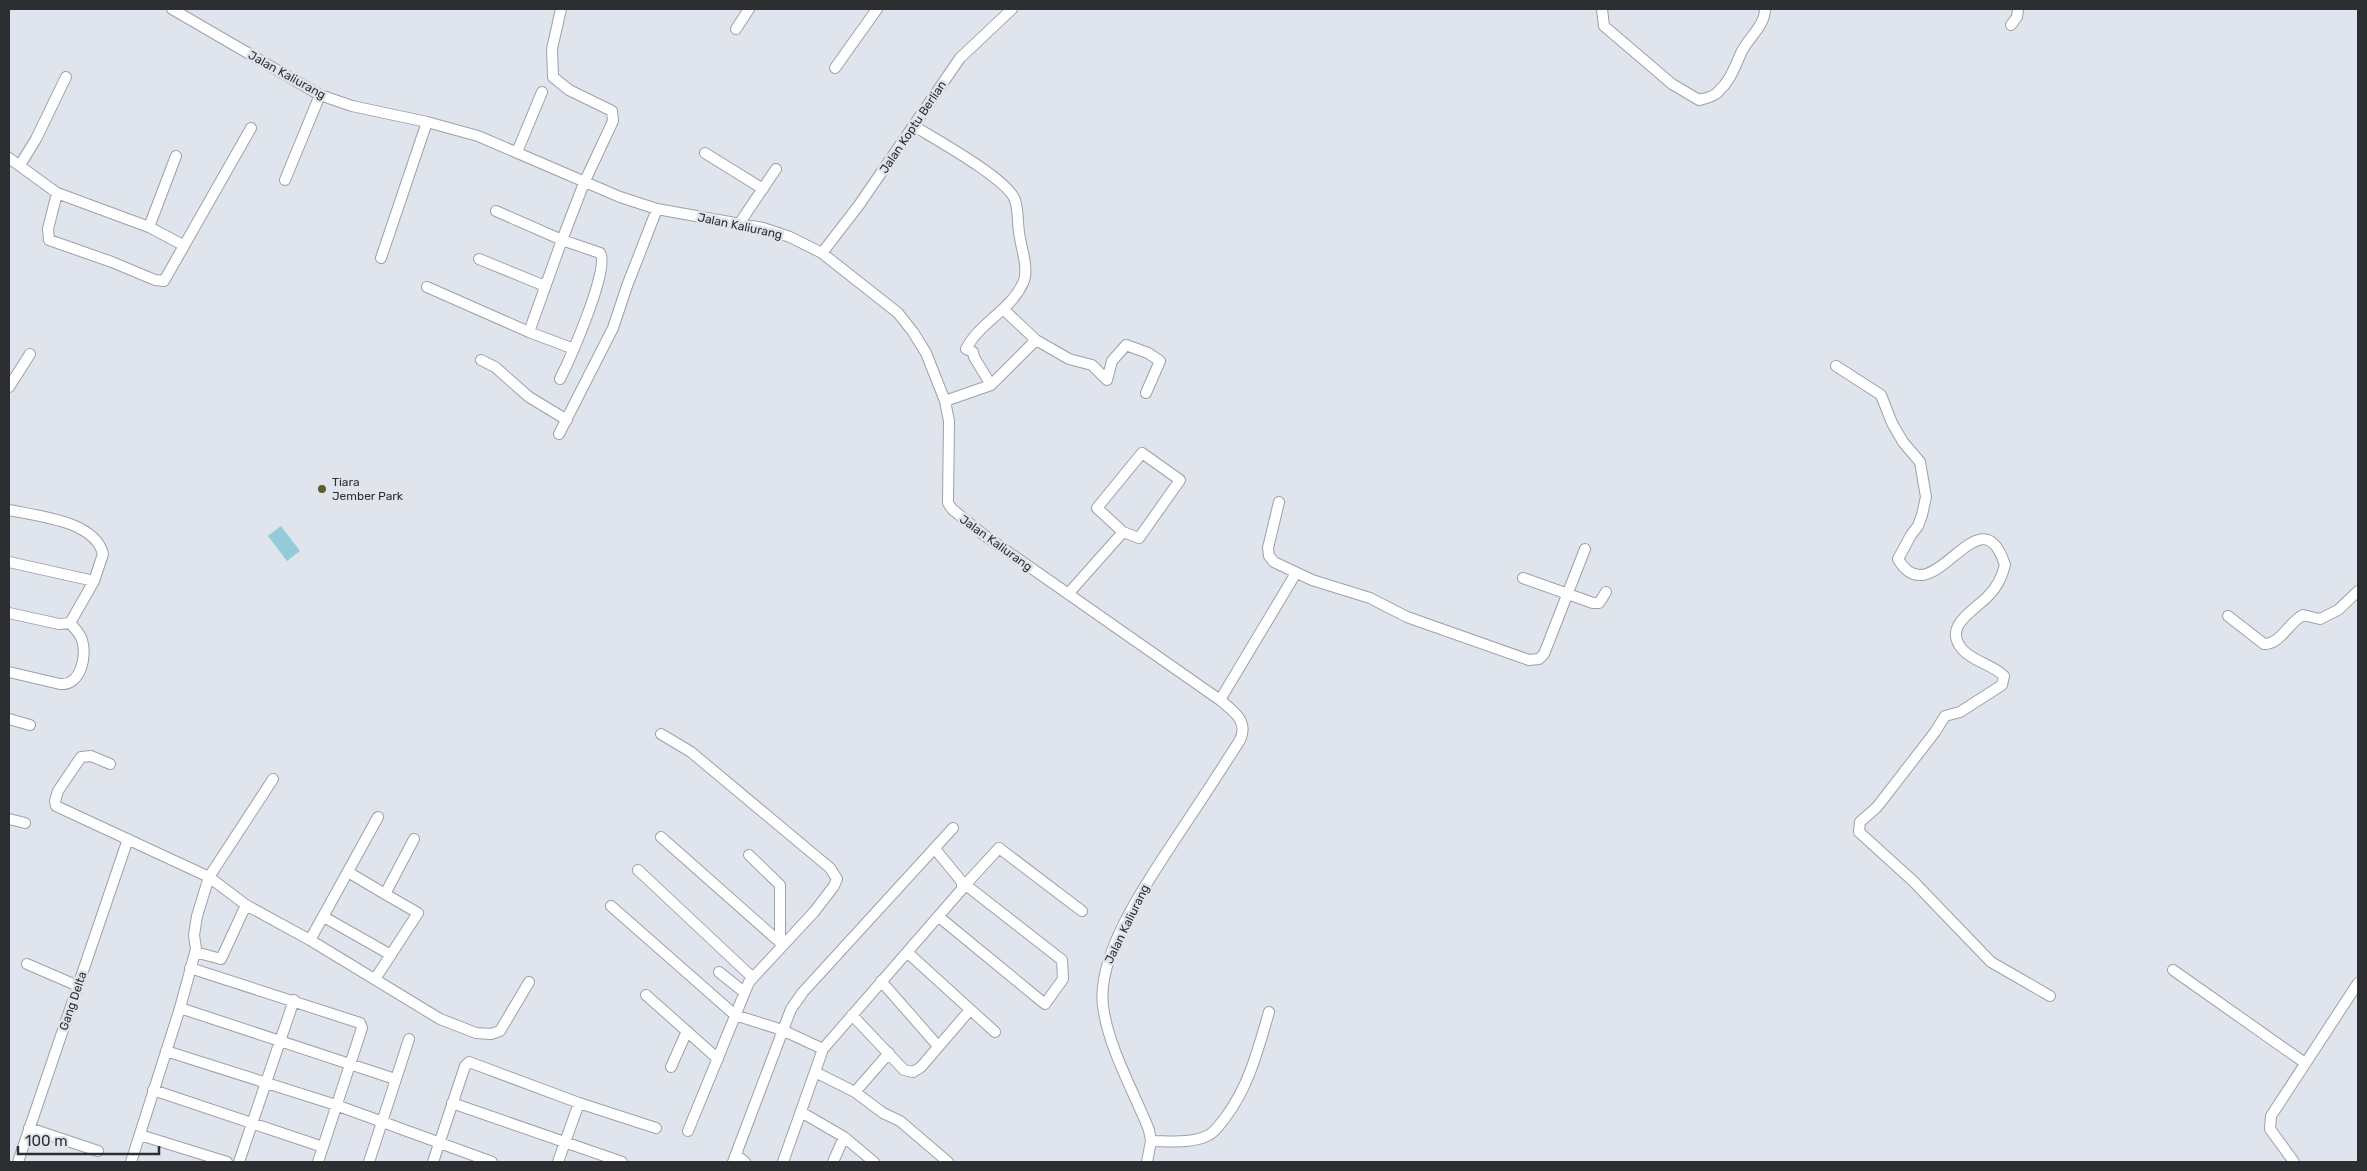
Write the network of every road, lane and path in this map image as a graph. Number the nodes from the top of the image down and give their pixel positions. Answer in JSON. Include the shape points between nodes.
{"nodes":[{"id":1,"x":172,"y":9,"type":"edge"},
{"id":2,"x":561,"y":9,"type":"edge"},
{"id":3,"x":747,"y":9,"type":"edge"},
{"id":4,"x":877,"y":9,"type":"edge"},
{"id":5,"x":1602,"y":9,"type":"edge"},
{"id":6,"x":1764,"y":9,"type":"edge"},
{"id":7,"x":2018,"y":9,"type":"edge"},
{"id":8,"x":1005,"y":10,"type":"edge"},
{"id":9,"x":2011,"y":25,"type":"dead end"},
{"id":10,"x":736,"y":30,"type":"dead end"},
{"id":11,"x":835,"y":68,"type":"dead end"},
{"id":12,"x":66,"y":77,"type":"dead end"},
{"id":13,"x":542,"y":92,"type":"dead end"},
{"id":14,"x":320,"y":95,"type":"junction"},
{"id":15,"x":427,"y":122,"type":"junction"},
{"id":16,"x":914,"y":126,"type":"junction"},
{"id":17,"x":251,"y":128,"type":"dead end"},
{"id":18,"x":517,"y":152,"type":"junction"},
{"id":19,"x":706,"y":153,"type":"dead end"},
{"id":20,"x":176,"y":156,"type":"dead end"},
{"id":21,"x":9,"y":158,"type":"edge"},
{"id":22,"x":20,"y":165,"type":"junction"},
{"id":23,"x":776,"y":169,"type":"dead end"},
{"id":24,"x":285,"y":180,"type":"dead end"},
{"id":25,"x":584,"y":183,"type":"junction"},
{"id":26,"x":763,"y":189,"type":"junction"},
{"id":27,"x":57,"y":193,"type":"junction"},
{"id":28,"x":657,"y":209,"type":"junction"},
{"id":29,"x":496,"y":212,"type":"dead end"},
{"id":30,"x":739,"y":224,"type":"junction"},
{"id":31,"x":149,"y":228,"type":"junction"},
{"id":32,"x":562,"y":240,"type":"junction"},
{"id":33,"x":183,"y":245,"type":"junction"},
{"id":34,"x":822,"y":253,"type":"junction"},
{"id":35,"x":381,"y":258,"type":"dead end"},
{"id":36,"x":478,"y":258,"type":"dead end"},
{"id":37,"x":427,"y":286,"type":"dead end"},
{"id":38,"x":545,"y":286,"type":"junction"},
{"id":39,"x":1003,"y":309,"type":"junction"},
{"id":40,"x":529,"y":332,"type":"junction"},
{"id":41,"x":1036,"y":340,"type":"junction"},
{"id":42,"x":574,"y":349,"type":"junction"},
{"id":43,"x":30,"y":354,"type":"dead end"},
{"id":44,"x":481,"y":360,"type":"dead end"},
{"id":45,"x":1836,"y":366,"type":"dead end"},
{"id":46,"x":560,"y":379,"type":"dead end"},
{"id":47,"x":991,"y":385,"type":"junction"},
{"id":48,"x":9,"y":387,"type":"edge"},
{"id":49,"x":1146,"y":393,"type":"dead end"},
{"id":50,"x":945,"y":401,"type":"junction"},
{"id":51,"x":567,"y":420,"type":"junction"},
{"id":52,"x":559,"y":434,"type":"dead end"},
{"id":53,"x":1279,"y":502,"type":"dead end"},
{"id":54,"x":9,"y":510,"type":"edge"},
{"id":55,"x":1123,"y":532,"type":"junction"},
{"id":56,"x":1585,"y":549,"type":"dead end"},
{"id":57,"x":9,"y":562,"type":"edge"},
{"id":58,"x":1296,"y":573,"type":"junction"},
{"id":59,"x":1523,"y":578,"type":"dead end"},
{"id":60,"x":94,"y":581,"type":"junction"},
{"id":61,"x":2358,"y":591,"type":"edge"},
{"id":62,"x":1606,"y":592,"type":"dead end"},
{"id":63,"x":1068,"y":594,"type":"junction"},
{"id":64,"x":1566,"y":595,"type":"junction"},
{"id":65,"x":9,"y":613,"type":"edge"},
{"id":66,"x":2228,"y":616,"type":"dead end"},
{"id":67,"x":70,"y":623,"type":"junction"},
{"id":68,"x":9,"y":672,"type":"edge"},
{"id":69,"x":1220,"y":700,"type":"junction"},
{"id":70,"x":9,"y":719,"type":"edge"},
{"id":71,"x":30,"y":725,"type":"dead end"},
{"id":72,"x":661,"y":734,"type":"dead end"},
{"id":73,"x":110,"y":764,"type":"dead end"},
{"id":74,"x":273,"y":779,"type":"dead end"},
{"id":75,"x":378,"y":818,"type":"dead end"},
{"id":76,"x":9,"y":819,"type":"edge"},
{"id":77,"x":25,"y":823,"type":"dead end"},
{"id":78,"x":953,"y":828,"type":"dead end"},
{"id":79,"x":661,"y":836,"type":"dead end"},
{"id":80,"x":414,"y":839,"type":"dead end"},
{"id":81,"x":128,"y":840,"type":"junction"},
{"id":82,"x":935,"y":849,"type":"junction"},
{"id":83,"x":749,"y":855,"type":"dead end"},
{"id":84,"x":638,"y":870,"type":"dead end"},
{"id":85,"x":348,"y":872,"type":"junction"},
{"id":86,"x":210,"y":876,"type":"junction"},
{"id":87,"x":964,"y":884,"type":"junction"},
{"id":88,"x":385,"y":894,"type":"junction"},
{"id":89,"x":246,"y":905,"type":"junction"},
{"id":90,"x":612,"y":906,"type":"dead end"},
{"id":91,"x":1082,"y":911,"type":"dead end"},
{"id":92,"x":324,"y":917,"type":"junction"},
{"id":93,"x":939,"y":917,"type":"junction"},
{"id":94,"x":310,"y":940,"type":"junction"},
{"id":95,"x":781,"y":943,"type":"junction"},
{"id":96,"x":195,"y":952,"type":"junction"},
{"id":97,"x":908,"y":953,"type":"junction"},
{"id":98,"x":391,"y":955,"type":"junction"},
{"id":99,"x":27,"y":964,"type":"dead end"},
{"id":100,"x":190,"y":968,"type":"junction"},
{"id":101,"x":2173,"y":970,"type":"dead end"},
{"id":102,"x":719,"y":972,"type":"dead end"},
{"id":103,"x":752,"y":977,"type":"junction"},
{"id":104,"x":375,"y":979,"type":"junction"},
{"id":105,"x":881,"y":981,"type":"junction"},
{"id":106,"x":529,"y":982,"type":"dead end"},
{"id":107,"x":2358,"y":983,"type":"edge"},
{"id":108,"x":78,"y":986,"type":"junction"},
{"id":109,"x":744,"y":992,"type":"junction"},
{"id":110,"x":646,"y":996,"type":"dead end"},
{"id":111,"x":2050,"y":996,"type":"dead end"},
{"id":112,"x":294,"y":1000,"type":"junction"},
{"id":113,"x":180,"y":1008,"type":"junction"},
{"id":114,"x":969,"y":1011,"type":"junction"},
{"id":115,"x":1269,"y":1012,"type":"dead end"},
{"id":116,"x":735,"y":1015,"type":"junction"},
{"id":117,"x":852,"y":1015,"type":"junction"},
{"id":118,"x":782,"y":1030,"type":"junction"},
{"id":119,"x":687,"y":1031,"type":"junction"},
{"id":120,"x":995,"y":1032,"type":"dead end"},
{"id":121,"x":409,"y":1039,"type":"dead end"},
{"id":122,"x":280,"y":1042,"type":"junction"},
{"id":123,"x":938,"y":1046,"type":"junction"},
{"id":124,"x":823,"y":1049,"type":"junction"},
{"id":125,"x":166,"y":1051,"type":"junction"},
{"id":126,"x":889,"y":1053,"type":"junction"},
{"id":127,"x":718,"y":1059,"type":"junction"},
{"id":128,"x":2304,"y":1063,"type":"junction"},
{"id":129,"x":350,"y":1064,"type":"junction"},
{"id":130,"x":671,"y":1067,"type":"dead end"},
{"id":131,"x":815,"y":1072,"type":"junction"},
{"id":132,"x":395,"y":1079,"type":"junction"},
{"id":133,"x":267,"y":1081,"type":"junction"},
{"id":134,"x":154,"y":1090,"type":"junction"},
{"id":135,"x":855,"y":1092,"type":"junction"},
{"id":136,"x":452,"y":1103,"type":"junction"},
{"id":137,"x":579,"y":1103,"type":"junction"},
{"id":138,"x":336,"y":1105,"type":"junction"},
{"id":139,"x":801,"y":1112,"type":"junction"},
{"id":140,"x":380,"y":1122,"type":"junction"},
{"id":141,"x":253,"y":1123,"type":"junction"},
{"id":142,"x":29,"y":1128,"type":"junction"},
{"id":143,"x":656,"y":1128,"type":"dead end"},
{"id":144,"x":688,"y":1131,"type":"dead end"},
{"id":145,"x":140,"y":1135,"type":"junction"},
{"id":146,"x":844,"y":1137,"type":"junction"},
{"id":147,"x":1151,"y":1141,"type":"junction"},
{"id":148,"x":565,"y":1143,"type":"junction"},
{"id":149,"x":438,"y":1144,"type":"junction"},
{"id":150,"x":323,"y":1147,"type":"junction"},
{"id":151,"x":98,"y":1152,"type":"dead end"},
{"id":152,"x":734,"y":1159,"type":"edge"},
{"id":153,"x":18,"y":1162,"type":"edge"},
{"id":154,"x":131,"y":1162,"type":"edge"},
{"id":155,"x":227,"y":1162,"type":"edge"},
{"id":156,"x":239,"y":1162,"type":"edge"},
{"id":157,"x":318,"y":1162,"type":"edge"},
{"id":158,"x":369,"y":1162,"type":"edge"},
{"id":159,"x":433,"y":1162,"type":"edge"},
{"id":160,"x":492,"y":1162,"type":"edge"},
{"id":161,"x":558,"y":1162,"type":"edge"},
{"id":162,"x":622,"y":1162,"type":"edge"},
{"id":163,"x":745,"y":1162,"type":"edge"},
{"id":164,"x":783,"y":1162,"type":"edge"},
{"id":165,"x":833,"y":1162,"type":"edge"},
{"id":166,"x":874,"y":1162,"type":"edge"},
{"id":167,"x":948,"y":1162,"type":"edge"},
{"id":168,"x":1147,"y":1162,"type":"edge"},
{"id":169,"x":2294,"y":1162,"type":"edge"}],
"edges":[{"from":1,"to":14,"type":"street","name":"Jalan Kaliurang"},
{"from":2,"to":25,"type":"street","via":[[552,49],[553,77],[613,114],[611,126]]},
{"from":3,"to":10,"type":"street"},
{"from":4,"to":11,"type":"street"},
{"from":5,"to":6,"type":"street","via":[[1604,26],[1672,84],[1699,100],[1717,93],[1732,75],[1741,53],[1758,29]]},
{"from":7,"to":9,"type":"street"},
{"from":8,"to":16,"type":"street","name":"Jalan Koptu Berlian","via":[[960,58]]},
{"from":12,"to":22,"type":"street"},
{"from":13,"to":18,"type":"street"},
{"from":14,"to":15,"type":"street","name":"Jalan Kaliurang","via":[[352,106]]},
{"from":14,"to":24,"type":"street"},
{"from":15,"to":18,"type":"street","name":"Jalan Kaliurang","via":[[476,135]]},
{"from":15,"to":35,"type":"street"},
{"from":16,"to":34,"type":"street","name":"Jalan Koptu Berlian"},
{"from":16,"to":39,"type":"street","via":[[999,182],[1015,200],[1025,276],[1019,290]]},
{"from":17,"to":33,"type":"street"},
{"from":18,"to":25,"type":"street","name":"Jalan Kaliurang"},
{"from":19,"to":26,"type":"street"},
{"from":20,"to":31,"type":"street"},
{"from":21,"to":22,"type":"street"},
{"from":22,"to":27,"type":"street"},
{"from":23,"to":26,"type":"street"},
{"from":25,"to":28,"type":"street","name":"Jalan Kaliurang"},
{"from":25,"to":32,"type":"street"},
{"from":26,"to":30,"type":"street"},
{"from":27,"to":31,"type":"street"},
{"from":27,"to":33,"type":"street","via":[[47,234],[53,242],[160,282],[166,279]]},
{"from":28,"to":30,"type":"street","name":"Jalan Kaliurang"},
{"from":28,"to":51,"type":"street","via":[[613,328]]},
{"from":29,"to":32,"type":"street"},
{"from":30,"to":34,"type":"street","name":"Jalan Kaliurang","via":[[790,237]]},
{"from":31,"to":33,"type":"street"},
{"from":32,"to":38,"type":"street"},
{"from":32,"to":42,"type":"street","via":[[603,257],[600,276]]},
{"from":34,"to":50,"type":"street","name":"Jalan Kaliurang","via":[[898,313],[926,353]]},
{"from":36,"to":38,"type":"street"},
{"from":37,"to":40,"type":"street"},
{"from":38,"to":40,"type":"street"},
{"from":39,"to":41,"type":"street"},
{"from":39,"to":47,"type":"street","via":[[966,349],[973,352]]},
{"from":40,"to":42,"type":"street"},
{"from":41,"to":47,"type":"street"},
{"from":41,"to":49,"type":"street","via":[[1069,359],[1092,366],[1107,380],[1112,361],[1126,346],[1148,353],[1160,361]]},
{"from":42,"to":46,"type":"street"},
{"from":43,"to":48,"type":"street"},
{"from":44,"to":51,"type":"street","via":[[529,397]]},
{"from":45,"to":111,"type":"street","via":[[1881,395],[1892,423],[1920,462],[1926,497],[1922,515],[1898,559],[1909,572],[1918,577],[1933,573],[1974,540],[1984,539],[1996,545],[2005,565],[2000,581],[1988,597],[1968,612],[1956,628],[1956,640],[1962,650],[1999,671],[2004,680],[1995,690],[1960,712],[1945,716],[1877,807],[1860,822],[1859,832],[1913,881],[1991,962]]},
{"from":47,"to":50,"type":"street"},
{"from":50,"to":63,"type":"street","name":"Jalan Kaliurang","via":[[949,429],[947,488],[950,506],[984,535]]},
{"from":51,"to":52,"type":"street"},
{"from":53,"to":58,"type":"street","via":[[1268,554],[1271,560]]},
{"from":54,"to":60,"type":"street","via":[[69,524],[94,537],[102,554]]},
{"from":55,"to":55,"type":"street","via":[[1138,538],[1180,480],[1142,453],[1097,508]]},
{"from":55,"to":63,"type":"street"},
{"from":56,"to":64,"type":"street"},
{"from":57,"to":60,"type":"street"},
{"from":58,"to":64,"type":"street","via":[[1370,598],[1407,617],[1532,660],[1544,654]]},
{"from":58,"to":69,"type":"street"},
{"from":59,"to":64,"type":"street"},
{"from":60,"to":67,"type":"street"},
{"from":61,"to":66,"type":"street","via":[[2328,616],[2320,619],[2303,615],[2296,618],[2269,644],[2264,644]]},
{"from":62,"to":64,"type":"street","via":[[1597,604]]},
{"from":63,"to":69,"type":"street","name":"Jalan Kaliurang"},
{"from":65,"to":67,"type":"street","via":[[59,624]]},
{"from":67,"to":68,"type":"street","via":[[80,636],[84,651],[81,668],[74,680],[60,684]]},
{"from":69,"to":147,"type":"street","name":"Jalan Kaliurang","via":[[1240,719],[1242,735],[1131,911],[1103,978],[1103,1007],[1111,1039],[1150,1130]]},
{"from":70,"to":71,"type":"street"},
{"from":72,"to":95,"type":"street","via":[[691,752],[835,874],[837,881],[827,896]]},
{"from":73,"to":81,"type":"street","via":[[91,756],[81,757],[58,791],[54,803]]},
{"from":74,"to":86,"type":"street"},
{"from":75,"to":85,"type":"street"},
{"from":76,"to":77,"type":"street"},
{"from":78,"to":82,"type":"street"},
{"from":79,"to":95,"type":"street"},
{"from":80,"to":88,"type":"street"},
{"from":81,"to":86,"type":"street"},
{"from":81,"to":108,"type":"street","name":"Gang Delta"},
{"from":82,"to":87,"type":"street"},
{"from":82,"to":118,"type":"street","via":[[803,992]]},
{"from":83,"to":95,"type":"street","via":[[780,885]]},
{"from":84,"to":103,"type":"street"},
{"from":85,"to":88,"type":"street"},
{"from":85,"to":92,"type":"street"},
{"from":86,"to":89,"type":"street"},
{"from":86,"to":96,"type":"street","via":[[194,929]]},
{"from":87,"to":91,"type":"street","via":[[999,848]]},
{"from":87,"to":93,"type":"street"},
{"from":87,"to":93,"type":"street","via":[[1062,960],[1063,979],[1044,1004]]},
{"from":88,"to":98,"type":"street","via":[[418,913]]},
{"from":89,"to":94,"type":"street"},
{"from":89,"to":96,"type":"street","via":[[221,959]]},
{"from":90,"to":116,"type":"street"},
{"from":92,"to":94,"type":"street"},
{"from":92,"to":98,"type":"street"},
{"from":93,"to":97,"type":"street"},
{"from":94,"to":104,"type":"street"},
{"from":95,"to":103,"type":"street"},
{"from":96,"to":100,"type":"street"},
{"from":97,"to":105,"type":"street"},
{"from":97,"to":114,"type":"street"},
{"from":98,"to":104,"type":"street"},
{"from":99,"to":108,"type":"street"},
{"from":100,"to":112,"type":"street"},
{"from":100,"to":113,"type":"street"},
{"from":101,"to":128,"type":"street"},
{"from":102,"to":109,"type":"street"},
{"from":103,"to":109,"type":"street"},
{"from":104,"to":106,"type":"street","via":[[440,1019],[469,1031],[490,1034],[500,1031]]},
{"from":105,"to":117,"type":"street"},
{"from":105,"to":123,"type":"street"},
{"from":107,"to":128,"type":"street"},
{"from":108,"to":142,"type":"street","name":"Gang Delta"},
{"from":109,"to":116,"type":"street"},
{"from":110,"to":119,"type":"street"},
{"from":112,"to":122,"type":"street"},
{"from":112,"to":129,"type":"street","via":[[360,1023],[362,1028]]},
{"from":113,"to":122,"type":"street"},
{"from":113,"to":125,"type":"street"},
{"from":114,"to":120,"type":"street"},
{"from":114,"to":123,"type":"street"},
{"from":115,"to":147,"type":"street","via":[[1246,1084],[1218,1128],[1200,1139]]},
{"from":116,"to":118,"type":"street"},
{"from":116,"to":127,"type":"street"},
{"from":117,"to":124,"type":"street"},
{"from":117,"to":126,"type":"street"},
{"from":118,"to":124,"type":"street"},
{"from":118,"to":152,"type":"street"},
{"from":119,"to":127,"type":"street"},
{"from":119,"to":130,"type":"street"},
{"from":121,"to":132,"type":"street"},
{"from":122,"to":129,"type":"street"},
{"from":122,"to":133,"type":"street"},
{"from":123,"to":126,"type":"street","via":[[913,1072],[904,1070]]},
{"from":124,"to":131,"type":"street"},
{"from":125,"to":133,"type":"street"},
{"from":125,"to":134,"type":"street"},
{"from":126,"to":135,"type":"street"},
{"from":127,"to":144,"type":"street"},
{"from":128,"to":169,"type":"street","via":[[2269,1124]]},
{"from":129,"to":132,"type":"street"},
{"from":129,"to":138,"type":"street"},
{"from":131,"to":135,"type":"street"},
{"from":131,"to":139,"type":"street"},
{"from":132,"to":140,"type":"street"},
{"from":133,"to":138,"type":"street"},
{"from":133,"to":141,"type":"street"},
{"from":134,"to":141,"type":"street"},
{"from":134,"to":145,"type":"street"},
{"from":135,"to":167,"type":"street","via":[[883,1113],[900,1120]]},
{"from":136,"to":137,"type":"street","via":[[469,1062]]},
{"from":136,"to":148,"type":"street"},
{"from":136,"to":149,"type":"street"},
{"from":137,"to":143,"type":"street"},
{"from":137,"to":148,"type":"street"},
{"from":138,"to":140,"type":"street"},
{"from":138,"to":150,"type":"street"},
{"from":139,"to":146,"type":"street"},
{"from":139,"to":164,"type":"street"},
{"from":140,"to":149,"type":"street"},
{"from":140,"to":158,"type":"street"},
{"from":141,"to":150,"type":"street"},
{"from":141,"to":156,"type":"street"},
{"from":142,"to":151,"type":"street"},
{"from":142,"to":153,"type":"street","name":"Gang Delta"},
{"from":145,"to":154,"type":"street"},
{"from":145,"to":155,"type":"street"},
{"from":146,"to":165,"type":"street"},
{"from":146,"to":166,"type":"street"},
{"from":147,"to":168,"type":"street","name":"Jalan Kaliurang"},
{"from":148,"to":161,"type":"street"},
{"from":148,"to":162,"type":"street"},
{"from":149,"to":159,"type":"street"},
{"from":149,"to":160,"type":"street"},
{"from":150,"to":157,"type":"street"},
{"from":152,"to":163,"type":"street"}]}
